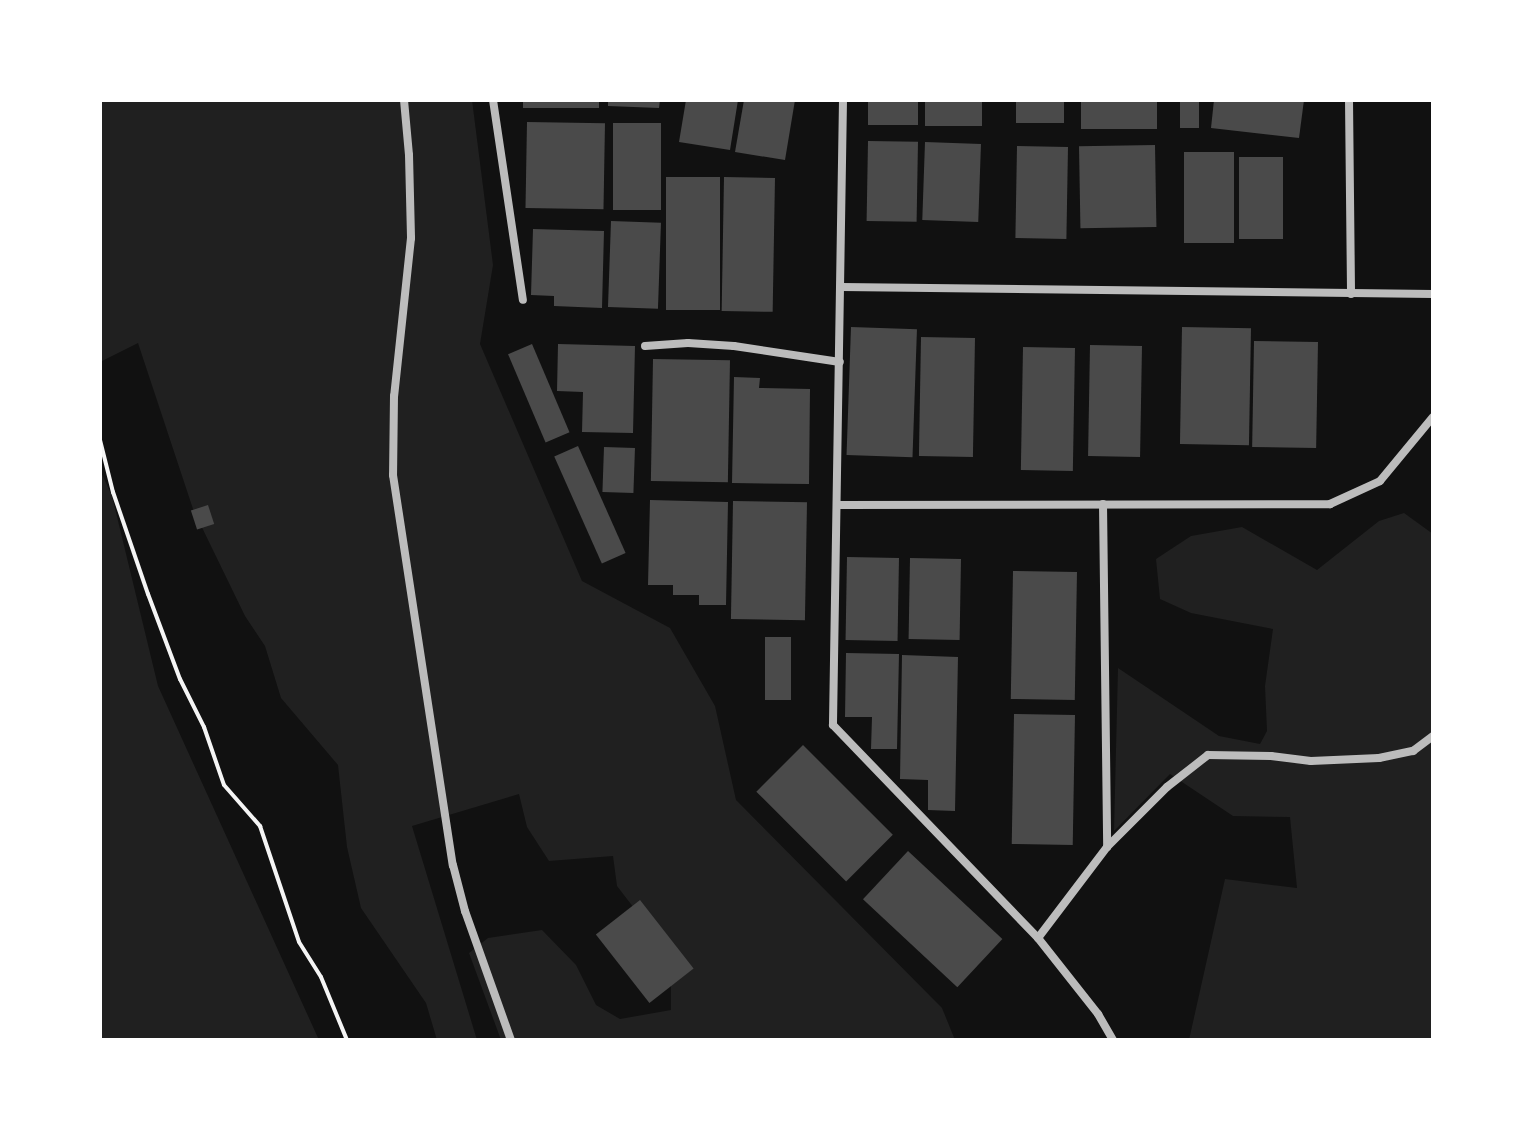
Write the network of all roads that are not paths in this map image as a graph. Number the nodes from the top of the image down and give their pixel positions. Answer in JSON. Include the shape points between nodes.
{"nodes":[{"id":1,"x":404,"y":100,"type":"edge"},
{"id":2,"x":493,"y":100,"type":"edge"},
{"id":3,"x":843,"y":100,"type":"edge"},
{"id":4,"x":1349,"y":100,"type":"edge"},
{"id":5,"x":842,"y":287,"type":"junction"},
{"id":6,"x":1351,"y":294,"type":"junction"},
{"id":7,"x":1433,"y":294,"type":"edge"},
{"id":8,"x":523,"y":300,"type":"dead end"},
{"id":9,"x":645,"y":346,"type":"dead end"},
{"id":10,"x":840,"y":362,"type":"junction"},
{"id":11,"x":1433,"y":417,"type":"edge"},
{"id":12,"x":1103,"y":504,"type":"junction"},
{"id":13,"x":838,"y":505,"type":"junction"},
{"id":14,"x":1433,"y":736,"type":"edge"},
{"id":15,"x":1107,"y":847,"type":"junction"},
{"id":16,"x":1038,"y":938,"type":"junction"},
{"id":17,"x":511,"y":1040,"type":"edge"},
{"id":18,"x":1113,"y":1040,"type":"edge"}],
"edges":[{"from":1,"to":17,"type":"street","via":[[411,238],[394,396],[393,475],[453,865]]},
{"from":2,"to":8,"type":"street"},
{"from":3,"to":5,"type":"street"},
{"from":4,"to":6,"type":"street"},
{"from":5,"to":6,"type":"street"},
{"from":5,"to":10,"type":"street"},
{"from":6,"to":7,"type":"street"},
{"from":9,"to":10,"type":"street","via":[[734,346]]},
{"from":10,"to":13,"type":"street"},
{"from":11,"to":12,"type":"street","via":[[1380,481],[1330,504]]},
{"from":12,"to":13,"type":"street"},
{"from":12,"to":15,"type":"street"},
{"from":13,"to":16,"type":"street","via":[[833,725]]},
{"from":14,"to":15,"type":"street","via":[[1413,751],[1379,758],[1311,761],[1208,755]]},
{"from":15,"to":16,"type":"street"},
{"from":16,"to":18,"type":"street"}]}
